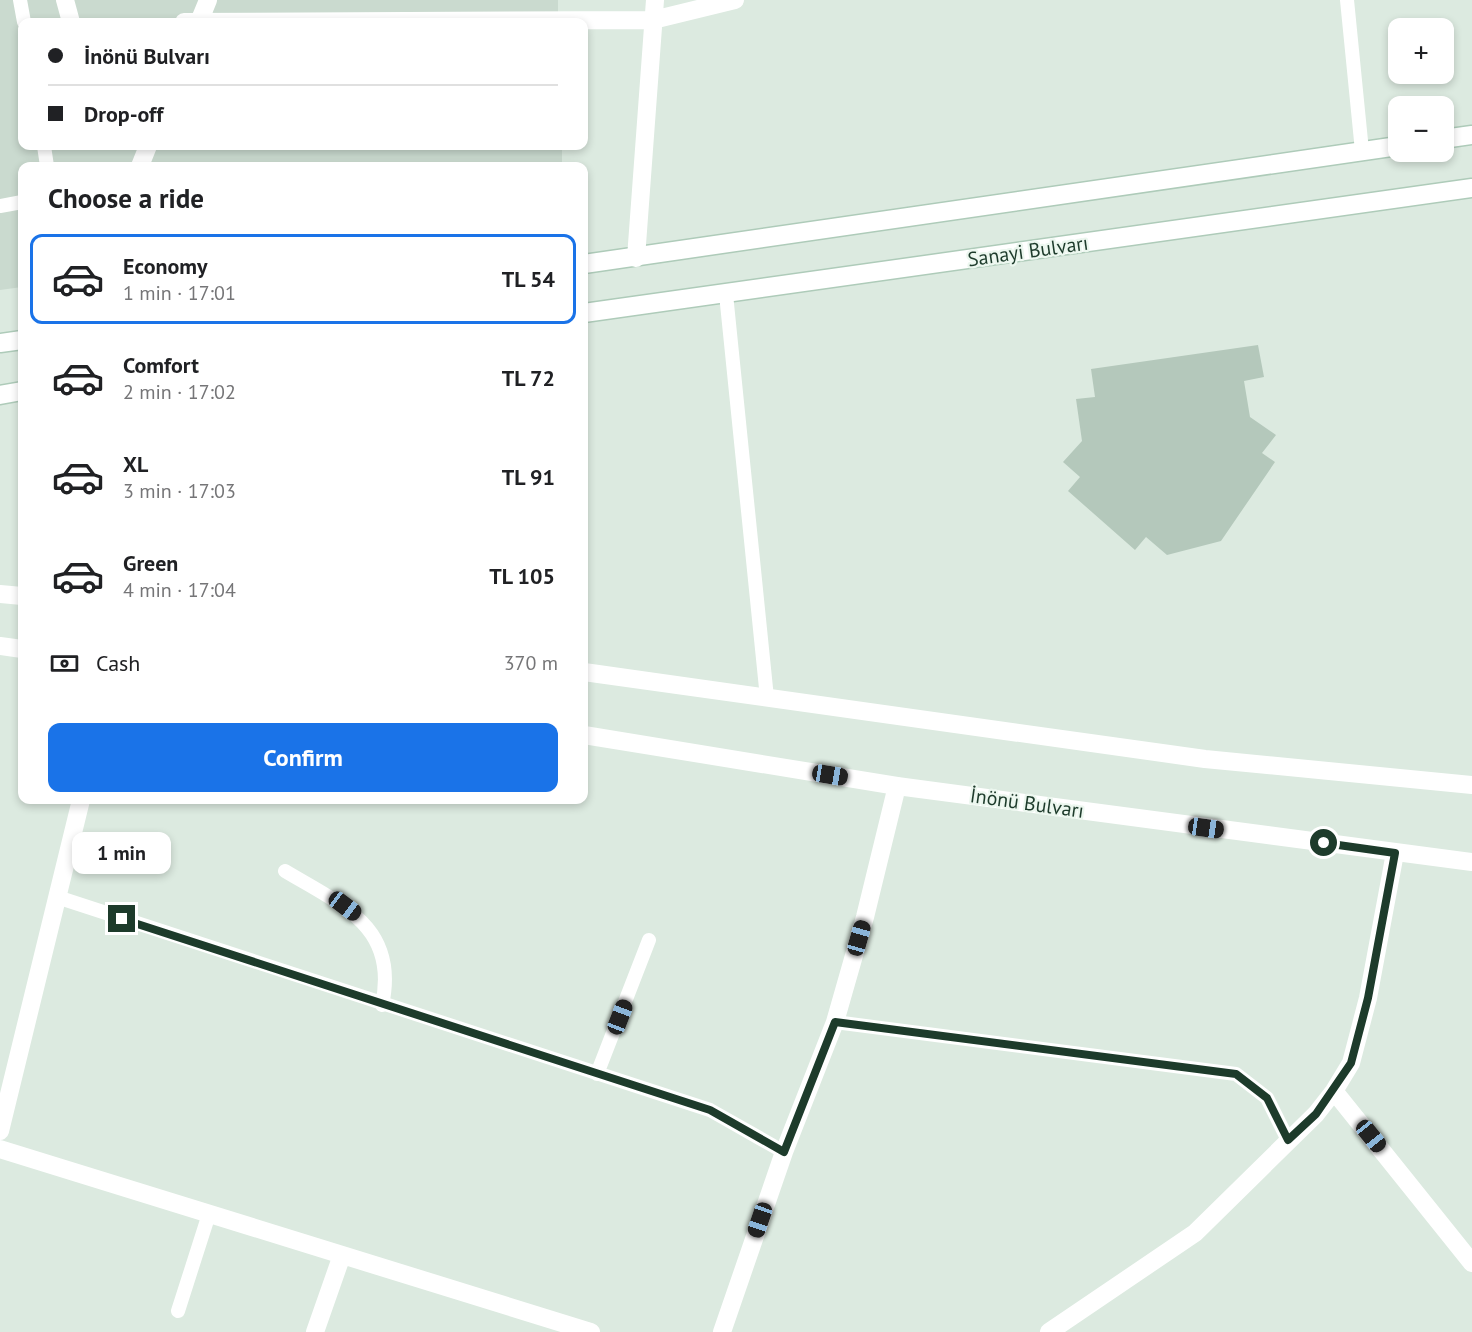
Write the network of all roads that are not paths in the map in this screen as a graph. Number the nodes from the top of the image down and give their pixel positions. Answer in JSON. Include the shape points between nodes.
{"nodes":[{"id":1,"x":20,"y":0,"type":"edge"},
{"id":2,"x":65,"y":0,"type":"edge"},
{"id":3,"x":208,"y":0,"type":"edge"},
{"id":4,"x":655,"y":0,"type":"edge"},
{"id":5,"x":735,"y":0,"type":"edge"},
{"id":6,"x":1347,"y":0,"type":"edge"},
{"id":7,"x":23,"y":18,"type":"edge"},
{"id":8,"x":70,"y":18,"type":"edge"},
{"id":9,"x":197,"y":18,"type":"edge"},
{"id":10,"x":588,"y":20,"type":"edge"},
{"id":11,"x":653,"y":20,"type":"junction"},
{"id":12,"x":1472,"y":135,"type":"edge"},
{"id":13,"x":1454,"y":137,"type":"edge"},
{"id":14,"x":1388,"y":147,"type":"edge"},
{"id":15,"x":1362,"y":151,"type":"junction"},
{"id":16,"x":1472,"y":188,"type":"edge"},
{"id":17,"x":18,"y":203,"type":"edge"},
{"id":18,"x":0,"y":207,"type":"edge"},
{"id":19,"x":636,"y":258,"type":"junction"},
{"id":20,"x":588,"y":264,"type":"edge"},
{"id":21,"x":726,"y":294,"type":"junction"},
{"id":22,"x":588,"y":312,"type":"edge"},
{"id":23,"x":18,"y":341,"type":"edge"},
{"id":24,"x":0,"y":343,"type":"edge"},
{"id":25,"x":18,"y":392,"type":"edge"},
{"id":26,"x":0,"y":395,"type":"edge"},
{"id":27,"x":0,"y":594,"type":"edge"},
{"id":28,"x":18,"y":596,"type":"edge"},
{"id":29,"x":0,"y":646,"type":"edge"},
{"id":30,"x":18,"y":648,"type":"edge"},
{"id":31,"x":588,"y":673,"type":"edge"},
{"id":32,"x":767,"y":698,"type":"junction"},
{"id":33,"x":588,"y":736,"type":"edge"},
{"id":34,"x":1472,"y":785,"type":"edge"},
{"id":35,"x":897,"y":786,"type":"junction"},
{"id":36,"x":80,"y":804,"type":"edge"},
{"id":37,"x":1395,"y":853,"type":"junction"},
{"id":38,"x":1472,"y":862,"type":"edge"},
{"id":39,"x":285,"y":871,"type":"dead end"},
{"id":40,"x":57,"y":897,"type":"junction"},
{"id":41,"x":649,"y":940,"type":"dead end"},
{"id":42,"x":382,"y":1005,"type":"junction"},
{"id":43,"x":835,"y":1022,"type":"junction"},
{"id":44,"x":597,"y":1074,"type":"junction"},
{"id":45,"x":1334,"y":1091,"type":"junction"},
{"id":46,"x":0,"y":1131,"type":"edge"},
{"id":47,"x":1288,"y":1140,"type":"junction"},
{"id":48,"x":0,"y":1149,"type":"edge"},
{"id":49,"x":784,"y":1152,"type":"junction"},
{"id":50,"x":209,"y":1214,"type":"junction"},
{"id":51,"x":342,"y":1255,"type":"junction"},
{"id":52,"x":1472,"y":1263,"type":"edge"},
{"id":53,"x":178,"y":1311,"type":"dead end"},
{"id":54,"x":315,"y":1332,"type":"edge"},
{"id":55,"x":591,"y":1332,"type":"edge"},
{"id":56,"x":722,"y":1332,"type":"edge"},
{"id":57,"x":1048,"y":1332,"type":"edge"}],
"edges":[{"from":1,"to":7,"type":"lane"},
{"from":2,"to":8,"type":"street"},
{"from":3,"to":9,"type":"street"},
{"from":4,"to":11,"type":"street"},
{"from":5,"to":11,"type":"street"},
{"from":6,"to":15,"type":"lane"},
{"from":10,"to":11,"type":"street"},
{"from":11,"to":19,"type":"street"},
{"from":12,"to":13,"type":"street"},
{"from":14,"to":15,"type":"street"},
{"from":15,"to":19,"type":"street"},
{"from":16,"to":21,"type":"street","name":"Sanayi Bulvarı"},
{"from":17,"to":18,"type":"lane"},
{"from":19,"to":20,"type":"street"},
{"from":21,"to":22,"type":"street","name":"Sanayi Bulvarı"},
{"from":21,"to":32,"type":"lane"},
{"from":23,"to":24,"type":"street"},
{"from":25,"to":26,"type":"street"},
{"from":27,"to":28,"type":"street"},
{"from":29,"to":30,"type":"street"},
{"from":31,"to":32,"type":"street"},
{"from":32,"to":34,"type":"street","via":[[1205,759]]},
{"from":33,"to":35,"type":"street","name":"İnönü Bulvarı"},
{"from":35,"to":37,"type":"street","name":"İnönü Bulvarı"},
{"from":35,"to":43,"type":"street"},
{"from":36,"to":40,"type":"street"},
{"from":37,"to":38,"type":"street","name":"İnönü Bulvarı"},
{"from":37,"to":45,"type":"street","via":[[1368,998],[1351,1063]]},
{"from":39,"to":42,"type":"lane","via":[[345,906],[373,933],[386,969]]},
{"from":40,"to":42,"type":"lane"},
{"from":40,"to":46,"type":"street"},
{"from":41,"to":44,"type":"lane"},
{"from":42,"to":44,"type":"lane"},
{"from":43,"to":47,"type":"lane","via":[[1236,1074],[1267,1098]]},
{"from":43,"to":49,"type":"street"},
{"from":44,"to":49,"type":"lane","via":[[710,1110]]},
{"from":45,"to":47,"type":"street"},
{"from":45,"to":52,"type":"street"},
{"from":47,"to":57,"type":"street","via":[[1195,1233]]},
{"from":48,"to":50,"type":"street"},
{"from":49,"to":56,"type":"street"},
{"from":50,"to":51,"type":"street"},
{"from":50,"to":53,"type":"lane"},
{"from":51,"to":54,"type":"street"},
{"from":51,"to":55,"type":"street"}]}
